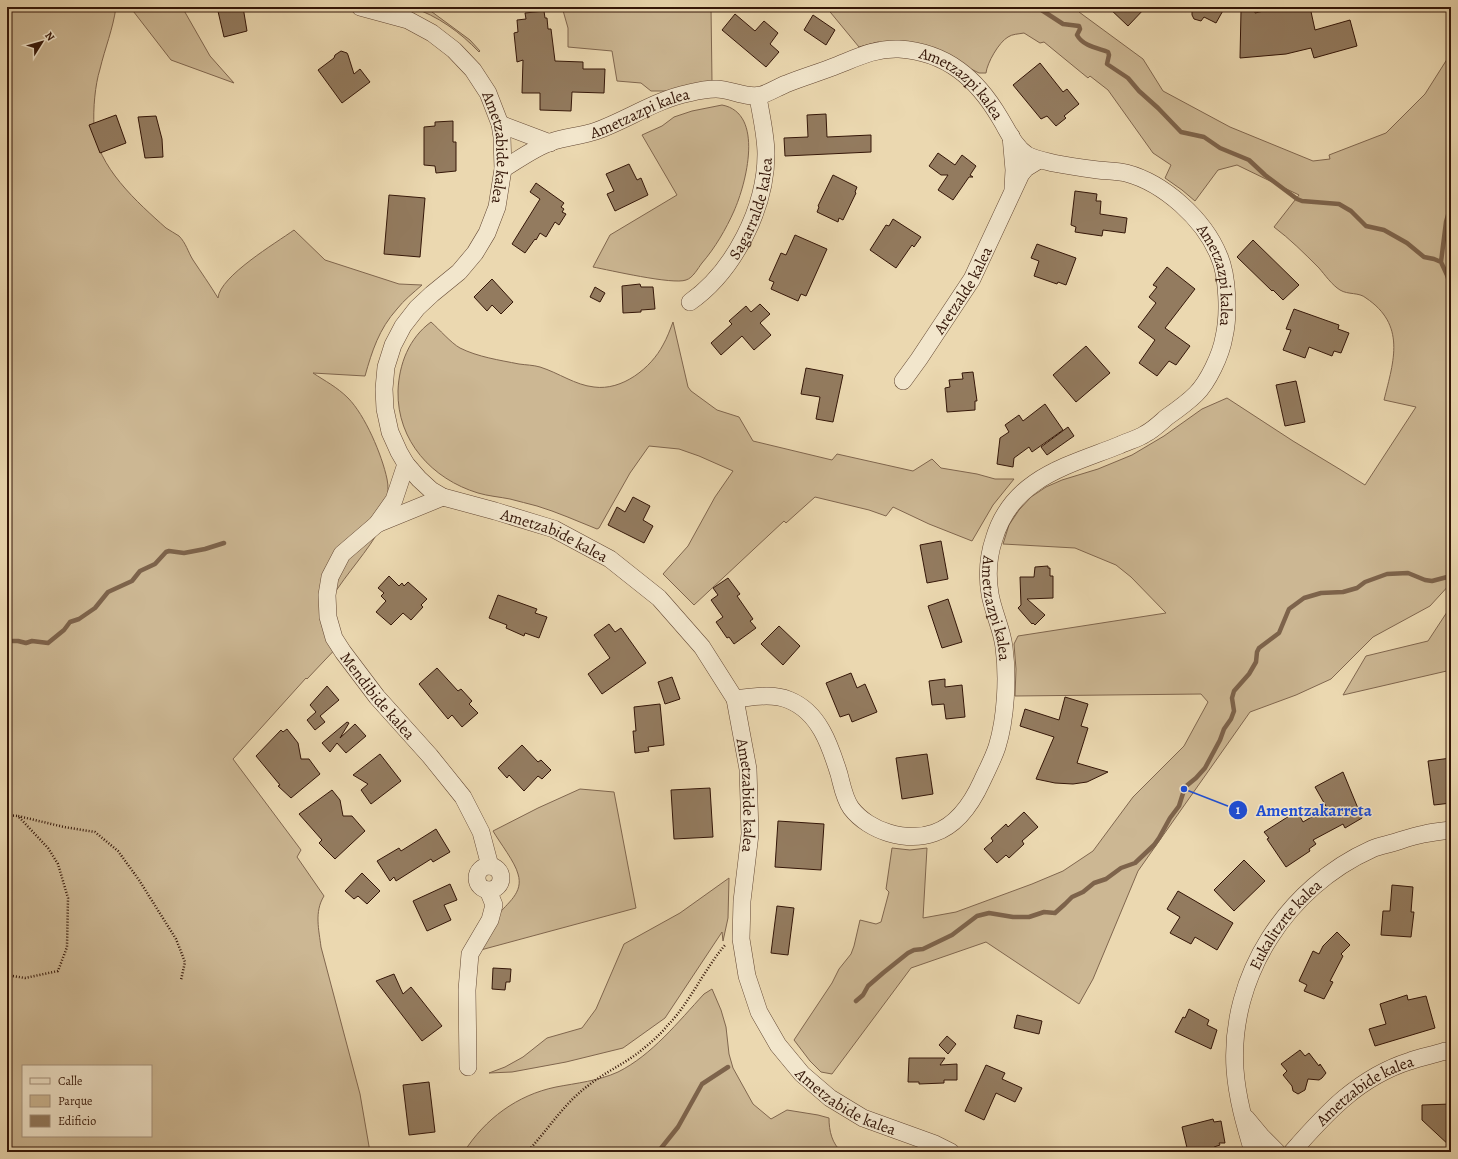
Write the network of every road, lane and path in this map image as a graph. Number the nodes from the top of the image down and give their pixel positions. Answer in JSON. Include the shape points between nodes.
{"nodes":[{"id":1,"x":360,"y":7,"type":"edge"},
{"id":2,"x":758,"y":97,"type":"junction"},
{"id":3,"x":500,"y":124,"type":"junction"},
{"id":4,"x":1011,"y":136,"type":"junction"},
{"id":5,"x":550,"y":143,"type":"junction"},
{"id":6,"x":1039,"y":160,"type":"junction"},
{"id":7,"x":503,"y":169,"type":"junction"},
{"id":8,"x":1012,"y":192,"type":"junction"},
{"id":9,"x":690,"y":302,"type":"dead end"},
{"id":10,"x":903,"y":381,"type":"dead end"},
{"id":11,"x":406,"y":464,"type":"junction"},
{"id":12,"x":443,"y":498,"type":"junction"},
{"id":13,"x":377,"y":524,"type":"junction"},
{"id":14,"x":735,"y":698,"type":"junction"},
{"id":15,"x":7,"y":815,"type":"edge"},
{"id":16,"x":18,"y":816,"type":"junction"},
{"id":17,"x":1451,"y":830,"type":"edge"},
{"id":18,"x":741,"y":925,"type":"junction"},
{"id":19,"x":7,"y":975,"type":"edge"},
{"id":20,"x":181,"y":980,"type":"dead end"},
{"id":21,"x":1451,"y":1052,"type":"edge"},
{"id":22,"x":468,"y":1067,"type":"dead end"},
{"id":23,"x":1241,"y":1109,"type":"junction"},
{"id":24,"x":527,"y":1152,"type":"edge"},
{"id":25,"x":951,"y":1152,"type":"edge"},
{"id":26,"x":1253,"y":1152,"type":"edge"},
{"id":27,"x":1276,"y":1152,"type":"edge"},
{"id":28,"x":1292,"y":1152,"type":"edge"}],
"edges":[{"from":1,"to":3,"type":"street","name":"Ametzabide kalea","via":[[408,20],[432,33],[454,50],[473,70],[488,93]]},
{"from":2,"to":4,"type":"street","name":"Ametzazpi kalea","via":[[785,84],[877,50],[899,49],[920,52],[959,69],[975,83],[988,98]]},
{"from":2,"to":5,"type":"street","name":"Ametzazpi kalea","via":[[717,89],[684,94],[652,105],[596,131]]},
{"from":2,"to":9,"type":"street","name":"Sagarralde kalea","via":[[766,153],[765,175],[759,202],[738,248],[716,280]]},
{"from":3,"to":5,"type":"street"},
{"from":3,"to":7,"type":"street","name":"Ametzabide kalea"},
{"from":4,"to":6,"type":"street","name":"Ametzazpi kalea","via":[[1015,144],[1029,156]]},
{"from":4,"to":8,"type":"street","name":"Aretzalde kalea","via":[[1014,170]]},
{"from":5,"to":7,"type":"street","name":"Ametzazpi kalea"},
{"from":6,"to":8,"type":"street","name":"Aretzalde kalea","via":[[1026,168]]},
{"from":6,"to":14,"type":"street","name":"Ametzazpi kalea","via":[[1072,167],[1126,173],[1166,192],[1182,205],[1198,221],[1221,259],[1226,282],[1226,333],[1213,367],[1194,396],[1146,434],[1046,475],[1025,490],[1004,516],[995,534],[988,573],[990,592],[1004,645],[1006,692],[999,740],[978,789],[965,812],[947,828],[922,836],[895,835],[882,831],[870,825],[850,807],[833,756],[815,719],[807,711],[779,696]]},
{"from":7,"to":11,"type":"street","name":"Ametzabide kalea","via":[[497,208],[475,253],[459,272],[417,308],[393,345],[386,367],[385,410],[390,432]]},
{"from":8,"to":10,"type":"street","name":"Aretzalde kalea","via":[[972,279]]},
{"from":11,"to":12,"type":"street","name":"Ametzabide kalea","via":[[419,479]]},
{"from":11,"to":13,"type":"street","via":[[394,500]]},
{"from":12,"to":13,"type":"street"},
{"from":12,"to":14,"type":"street","name":"Ametzabide kalea","via":[[554,529],[610,559],[659,598],[702,647]]},
{"from":13,"to":22,"type":"street","name":"Mendibide kalea","via":[[342,554],[330,577],[327,595],[328,617],[334,638],[343,652],[377,697],[463,797],[481,832],[490,866],[500,873],[501,881],[496,888],[488,890],[494,905],[490,920],[470,954],[467,990]]},
{"from":14,"to":18,"type":"street","name":"Ametzabide kalea","via":[[748,769],[750,834]]},
{"from":15,"to":16,"type":"path"},
{"from":16,"to":19,"type":"path","via":[[48,848],[58,864],[68,898],[67,947],[58,971],[25,978]]},
{"from":16,"to":20,"type":"path","via":[[95,832],[118,850],[140,880],[176,939],[185,962]]},
{"from":17,"to":23,"type":"street","name":"Eukalitzrte kalea","via":[[1423,834],[1372,849],[1338,867],[1307,891],[1280,921],[1260,954],[1244,991],[1237,1029],[1235,1069]]},
{"from":18,"to":24,"type":"path","via":[[668,1026],[638,1053],[588,1085],[566,1105]]},
{"from":18,"to":25,"type":"street","name":"Ametzabide kalea","via":[[747,976],[759,1012],[778,1045],[802,1074],[830,1098],[863,1118]]},
{"from":21,"to":28,"type":"street","name":"Ametzabide kalea","via":[[1409,1061],[1376,1075],[1346,1095]]},
{"from":23,"to":26,"type":"street","name":"Eukalitzrte kalea"},
{"from":23,"to":27,"type":"street","name":"Eukalitzrte kalea"}]}
